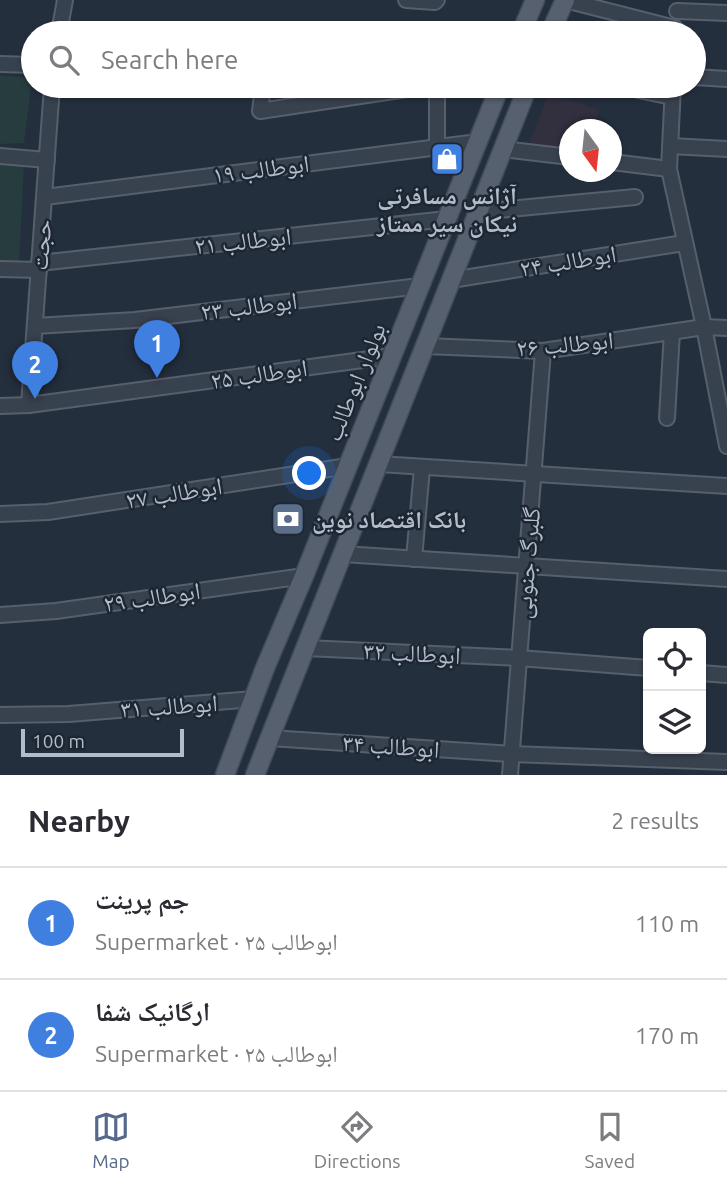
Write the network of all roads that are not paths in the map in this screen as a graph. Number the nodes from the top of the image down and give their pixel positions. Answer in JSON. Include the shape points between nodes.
{"nodes":[{"id":1,"x":65,"y":0,"type":"edge"},
{"id":2,"x":405,"y":0,"type":"edge"},
{"id":3,"x":436,"y":0,"type":"edge"},
{"id":4,"x":535,"y":0,"type":"edge"},
{"id":5,"x":565,"y":0,"type":"edge"},
{"id":6,"x":677,"y":6,"type":"edge"},
{"id":7,"x":727,"y":13,"type":"edge"},
{"id":8,"x":61,"y":21,"type":"edge"},
{"id":9,"x":526,"y":21,"type":"edge"},
{"id":10,"x":555,"y":21,"type":"edge"},
{"id":11,"x":640,"y":21,"type":"edge"},
{"id":12,"x":0,"y":64,"type":"edge"},
{"id":13,"x":21,"y":65,"type":"edge"},
{"id":14,"x":706,"y":78,"type":"edge"},
{"id":15,"x":727,"y":79,"type":"edge"},
{"id":16,"x":51,"y":98,"type":"edge"},
{"id":17,"x":262,"y":98,"type":"edge"},
{"id":18,"x":314,"y":98,"type":"edge"},
{"id":19,"x":437,"y":98,"type":"edge"},
{"id":20,"x":495,"y":98,"type":"edge"},
{"id":21,"x":520,"y":98,"type":"edge"},
{"id":22,"x":672,"y":98,"type":"edge"},
{"id":23,"x":478,"y":142,"type":"junction"},
{"id":24,"x":670,"y":146,"type":"junction"},
{"id":25,"x":437,"y":147,"type":"junction"},
{"id":26,"x":503,"y":149,"type":"junction"},
{"id":27,"x":727,"y":149,"type":"edge"},
{"id":28,"x":0,"y":156,"type":"edge"},
{"id":29,"x":559,"y":156,"type":"edge"},
{"id":30,"x":47,"y":160,"type":"junction"},
{"id":31,"x":622,"y":163,"type":"edge"},
{"id":32,"x":669,"y":169,"type":"junction"},
{"id":33,"x":45,"y":197,"type":"junction"},
{"id":34,"x":635,"y":197,"type":"dead end"},
{"id":35,"x":478,"y":212,"type":"junction"},
{"id":36,"x":447,"y":219,"type":"junction"},
{"id":37,"x":684,"y":243,"type":"junction"},
{"id":38,"x":39,"y":266,"type":"junction"},
{"id":39,"x":0,"y":269,"type":"edge"},
{"id":40,"x":451,"y":280,"type":"junction"},
{"id":41,"x":420,"y":286,"type":"junction"},
{"id":42,"x":35,"y":326,"type":"junction"},
{"id":43,"x":704,"y":327,"type":"junction"},
{"id":44,"x":727,"y":328,"type":"edge"},
{"id":45,"x":672,"y":332,"type":"junction"},
{"id":46,"x":426,"y":346,"type":"junction"},
{"id":47,"x":543,"y":351,"type":"junction"},
{"id":48,"x":392,"y":356,"type":"junction"},
{"id":49,"x":29,"y":405,"type":"junction"},
{"id":50,"x":0,"y":407,"type":"edge"},
{"id":51,"x":667,"y":418,"type":"dead end"},
{"id":52,"x":724,"y":423,"type":"edge"},
{"id":53,"x":727,"y":446,"type":"edge"},
{"id":54,"x":379,"y":464,"type":"junction"},
{"id":55,"x":348,"y":466,"type":"junction"},
{"id":56,"x":422,"y":468,"type":"junction"},
{"id":57,"x":534,"y":475,"type":"junction"},
{"id":58,"x":727,"y":486,"type":"edge"},
{"id":59,"x":0,"y":514,"type":"edge"},
{"id":60,"x":343,"y":554,"type":"junction"},
{"id":61,"x":415,"y":559,"type":"junction"},
{"id":62,"x":527,"y":567,"type":"junction"},
{"id":63,"x":304,"y":576,"type":"junction"},
{"id":64,"x":727,"y":579,"type":"edge"},
{"id":65,"x":0,"y":615,"type":"edge"},
{"id":66,"x":306,"y":648,"type":"junction"},
{"id":67,"x":519,"y":658,"type":"junction"},
{"id":68,"x":265,"y":668,"type":"junction"},
{"id":69,"x":643,"y":668,"type":"edge"},
{"id":70,"x":706,"y":673,"type":"edge"},
{"id":71,"x":727,"y":675,"type":"edge"},
{"id":72,"x":292,"y":681,"type":"junction"},
{"id":73,"x":254,"y":699,"type":"junction"},
{"id":74,"x":0,"y":715,"type":"edge"},
{"id":75,"x":270,"y":738,"type":"junction"},
{"id":76,"x":512,"y":754,"type":"junction"},
{"id":77,"x":727,"y":762,"type":"edge"},
{"id":78,"x":225,"y":775,"type":"edge"},
{"id":79,"x":255,"y":775,"type":"edge"},
{"id":80,"x":510,"y":775,"type":"edge"}],
"edges":[{"from":1,"to":8,"type":"street"},
{"from":2,"to":3,"type":"street"},
{"from":4,"to":9,"type":"main road"},
{"from":5,"to":10,"type":"main road"},
{"from":5,"to":11,"type":"street"},
{"from":6,"to":7,"type":"street"},
{"from":12,"to":13,"type":"street"},
{"from":14,"to":15,"type":"street"},
{"from":16,"to":30,"type":"street","name":"حجت"},
{"from":17,"to":18,"type":"street","via":[[260,111]]},
{"from":19,"to":25,"type":"street"},
{"from":20,"to":23,"type":"main road","name":"بولوار ابوطالب"},
{"from":21,"to":26,"type":"main road"},
{"from":22,"to":24,"type":"street"},
{"from":23,"to":25,"type":"street","name":"ابوطالب ۱۹"},
{"from":23,"to":36,"type":"main road","name":"بولوار ابوطالب"},
{"from":24,"to":27,"type":"street"},
{"from":24,"to":32,"type":"street"},
{"from":25,"to":33,"type":"street","name":"ابوطالب ۱۹"},
{"from":26,"to":29,"type":"street"},
{"from":26,"to":35,"type":"main road"},
{"from":28,"to":30,"type":"street"},
{"from":30,"to":33,"type":"street","name":"حجت"},
{"from":31,"to":32,"type":"street"},
{"from":32,"to":37,"type":"street"},
{"from":33,"to":38,"type":"street","name":"حجت"},
{"from":34,"to":35,"type":"street"},
{"from":35,"to":40,"type":"main road"},
{"from":36,"to":38,"type":"street","name":"ابوطالب ۲۱"},
{"from":36,"to":41,"type":"main road","name":"بولوار ابوطالب"},
{"from":37,"to":40,"type":"street","name":"ابوطالب ۲۴"},
{"from":37,"to":43,"type":"street"},
{"from":38,"to":39,"type":"street","name":"ابوطالب ۲۱"},
{"from":38,"to":42,"type":"street","name":"حجت"},
{"from":40,"to":46,"type":"main road"},
{"from":41,"to":42,"type":"street","name":"ابوطالب ۲۳","via":[[135,320]]},
{"from":41,"to":48,"type":"main road","name":"بولوار ابوطالب"},
{"from":42,"to":49,"type":"street","name":"حجت"},
{"from":43,"to":44,"type":"street","name":"ابوطالب ۲۶"},
{"from":43,"to":45,"type":"street","name":"ابوطالب ۲۶"},
{"from":43,"to":52,"type":"street"},
{"from":45,"to":47,"type":"street","name":"ابوطالب ۲۶"},
{"from":45,"to":51,"type":"street"},
{"from":46,"to":47,"type":"street","name":"ابوطالب ۲۶"},
{"from":46,"to":54,"type":"main road"},
{"from":47,"to":57,"type":"street","name":"گلبرگ جنوبی"},
{"from":48,"to":49,"type":"street","name":"ابوطالب ۲۵"},
{"from":48,"to":55,"type":"main road","name":"بولوار ابوطالب"},
{"from":49,"to":50,"type":"street","name":"ابوطالب ۲۵"},
{"from":52,"to":53,"type":"street"},
{"from":54,"to":56,"type":"street"},
{"from":54,"to":60,"type":"main road"},
{"from":55,"to":59,"type":"street","name":"ابوطالب ۲۷","via":[[48,512]]},
{"from":55,"to":63,"type":"main road","name":"بولوار ابوطالب"},
{"from":56,"to":57,"type":"street"},
{"from":56,"to":61,"type":"street"},
{"from":57,"to":58,"type":"street"},
{"from":57,"to":62,"type":"street","name":"گلبرگ جنوبی"},
{"from":60,"to":61,"type":"street"},
{"from":60,"to":66,"type":"main road"},
{"from":61,"to":62,"type":"street"},
{"from":62,"to":64,"type":"street"},
{"from":62,"to":67,"type":"street","name":"گلبرگ جنوبی"},
{"from":63,"to":65,"type":"street","name":"ابوطالب ۲۹"},
{"from":63,"to":68,"type":"main road","name":"بولوار ابوطالب"},
{"from":66,"to":67,"type":"street","name":"ابوطالب ۳۲"},
{"from":66,"to":72,"type":"main road"},
{"from":67,"to":69,"type":"street","name":"ابوطالب ۳۲"},
{"from":67,"to":76,"type":"street","name":"گلبرگ جنوبی"},
{"from":68,"to":72,"type":"main road","via":[[277,681]]},
{"from":68,"to":73,"type":"main road","name":"بولوار ابوطالب"},
{"from":70,"to":71,"type":"street"},
{"from":72,"to":75,"type":"main road"},
{"from":73,"to":74,"type":"street","name":"ابوطالب ۳۱"},
{"from":73,"to":78,"type":"main road","name":"بولوار ابوطالب"},
{"from":75,"to":76,"type":"street","name":"ابوطالب ۳۴"},
{"from":75,"to":79,"type":"main road"},
{"from":76,"to":77,"type":"street","name":"ابوطالب ۳۴"},
{"from":76,"to":80,"type":"street","name":"گلبرگ جنوبی"}]}
